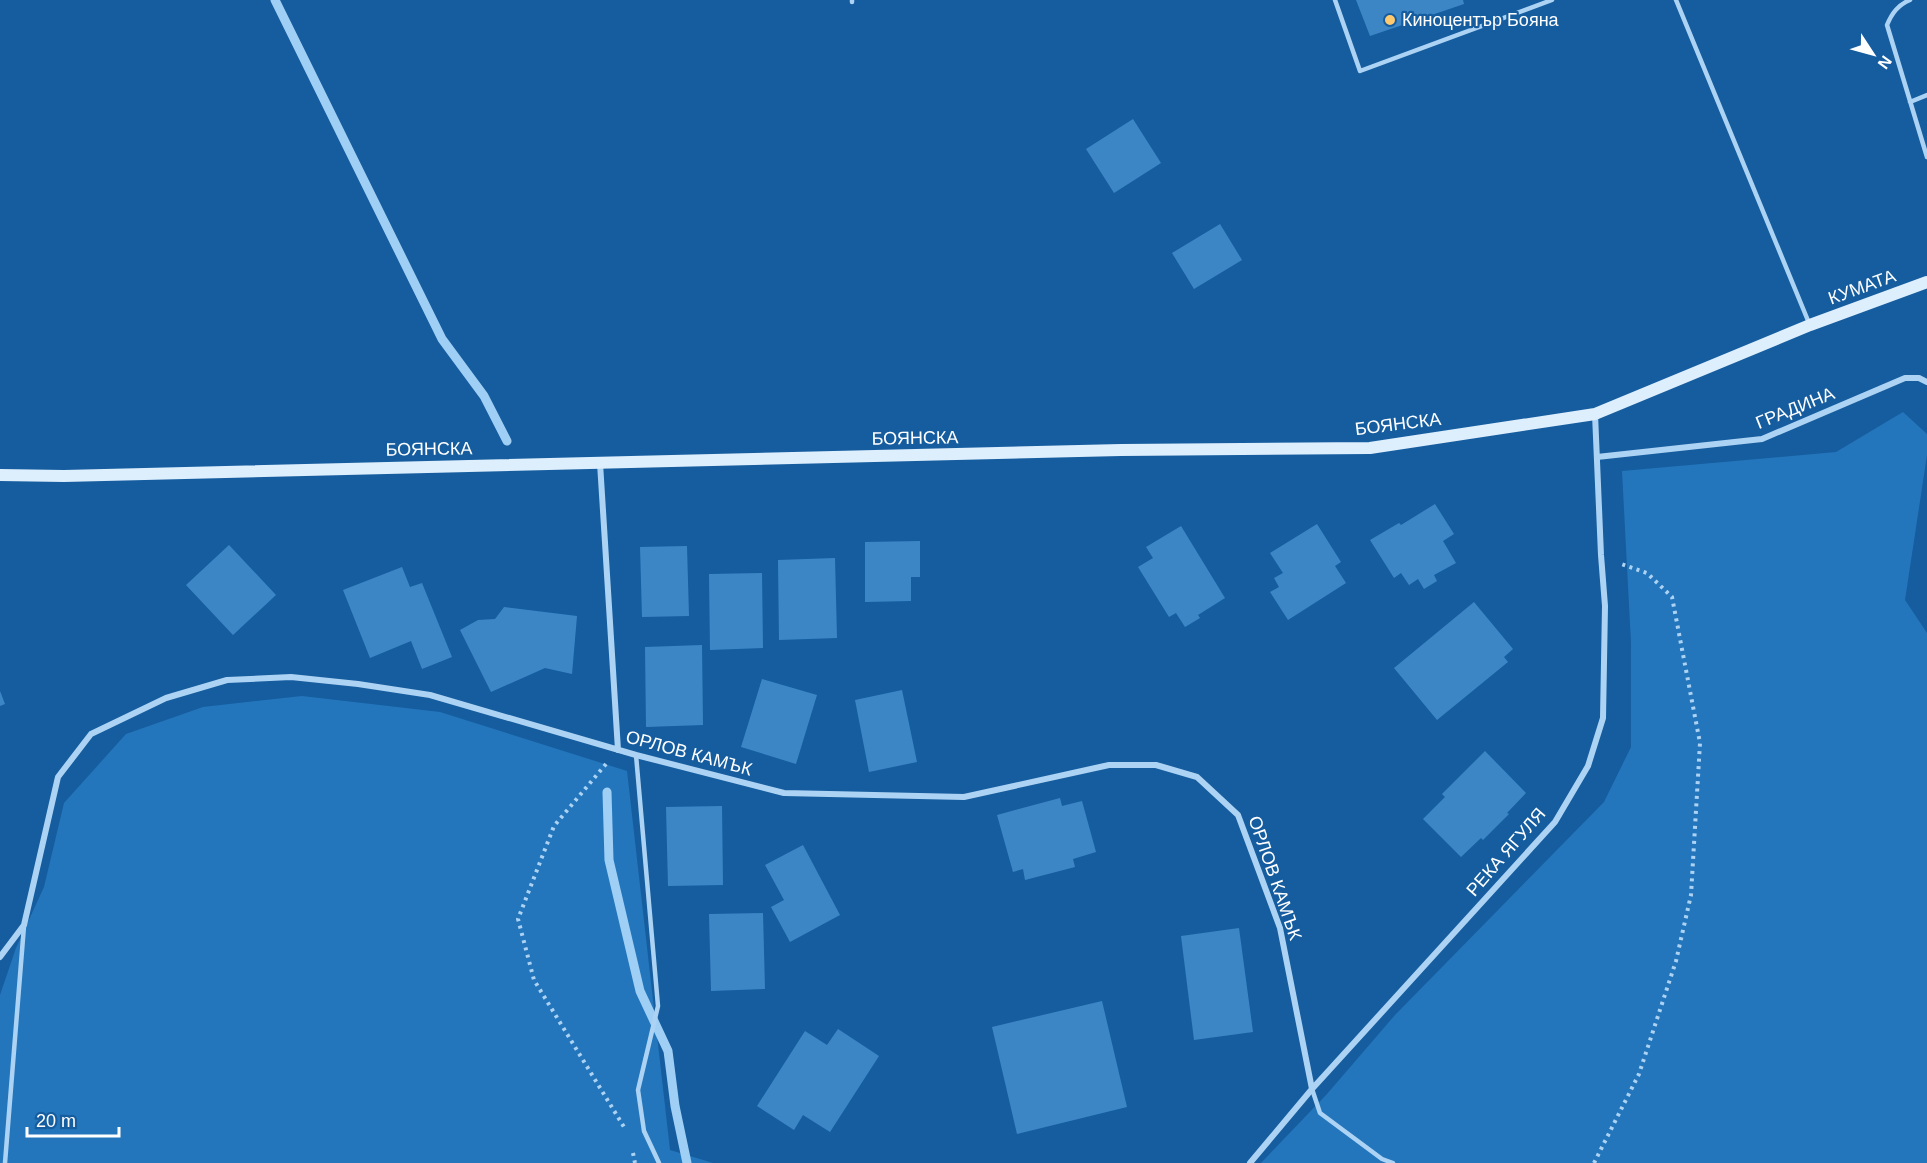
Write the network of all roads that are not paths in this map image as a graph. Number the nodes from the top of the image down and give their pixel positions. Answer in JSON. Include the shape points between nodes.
{"nodes":[{"id":1,"x":1335,"y":0,"type":"edge"},
{"id":2,"x":1552,"y":0,"type":"edge"},
{"id":3,"x":1676,"y":0,"type":"edge"},
{"id":4,"x":1910,"y":0,"type":"edge"},
{"id":5,"x":1927,"y":95,"type":"edge"},
{"id":6,"x":1910,"y":102,"type":"junction"},
{"id":7,"x":1927,"y":157,"type":"edge"},
{"id":8,"x":1927,"y":282,"type":"edge"},
{"id":9,"x":1810,"y":325,"type":"junction"},
{"id":10,"x":1927,"y":382,"type":"edge"},
{"id":11,"x":1595,"y":414,"type":"junction"},
{"id":12,"x":1597,"y":457,"type":"junction"},
{"id":13,"x":600,"y":463,"type":"junction"},
{"id":14,"x":0,"y":475,"type":"edge"},
{"id":15,"x":618,"y":750,"type":"junction"},
{"id":16,"x":636,"y":755,"type":"junction"},
{"id":17,"x":24,"y":925,"type":"junction"},
{"id":18,"x":0,"y":957,"type":"edge"},
{"id":19,"x":1312,"y":1089,"type":"junction"},
{"id":20,"x":5,"y":1163,"type":"edge"},
{"id":21,"x":659,"y":1163,"type":"edge"},
{"id":22,"x":1250,"y":1163,"type":"edge"},
{"id":23,"x":1394,"y":1163,"type":"edge"}],
"edges":[{"from":1,"to":2,"type":"lane","via":[[1360,71]]},
{"from":3,"to":9,"type":"lane"},
{"from":4,"to":6,"type":"lane","via":[[1901,4],[1887,26]]},
{"from":5,"to":6,"type":"lane"},
{"from":6,"to":7,"type":"lane"},
{"from":8,"to":9,"type":"main road","name":"КУМАТА"},
{"from":9,"to":11,"type":"main road","name":"БОЯНСКА"},
{"from":10,"to":12,"type":"street","name":"ГРАДИНА","via":[[1905,378],[1762,439]]},
{"from":11,"to":12,"type":"street","name":"РЕКА ЯГУЛЯ"},
{"from":11,"to":13,"type":"main road","name":"БОЯНСКА","via":[[1370,448]]},
{"from":12,"to":19,"type":"street","name":"РЕКА ЯГУЛЯ","via":[[1605,606],[1603,718],[1588,766],[1555,822]]},
{"from":13,"to":14,"type":"main road","name":"БОЯНСКА"},
{"from":13,"to":15,"type":"street"},
{"from":15,"to":16,"type":"street","name":"ОРЛОВ КАМЪК"},
{"from":15,"to":17,"type":"street","name":"ОРЛОВ КАМЪК","via":[[430,695],[291,677],[227,680],[166,698],[91,734],[58,777]]},
{"from":16,"to":19,"type":"street","name":"ОРЛОВ КАМЪК","via":[[784,793],[964,797],[1109,765],[1156,765],[1197,777],[1238,815],[1280,928]]},
{"from":16,"to":21,"type":"lane","via":[[658,1006],[638,1090],[644,1131]]},
{"from":17,"to":18,"type":"street","name":"ОРЛОВ КАМЪК"},
{"from":17,"to":20,"type":"lane"},
{"from":19,"to":22,"type":"street","name":"РЕКА ЯГУЛЯ"},
{"from":19,"to":23,"type":"lane","via":[[1320,1113],[1382,1159]]}]}
